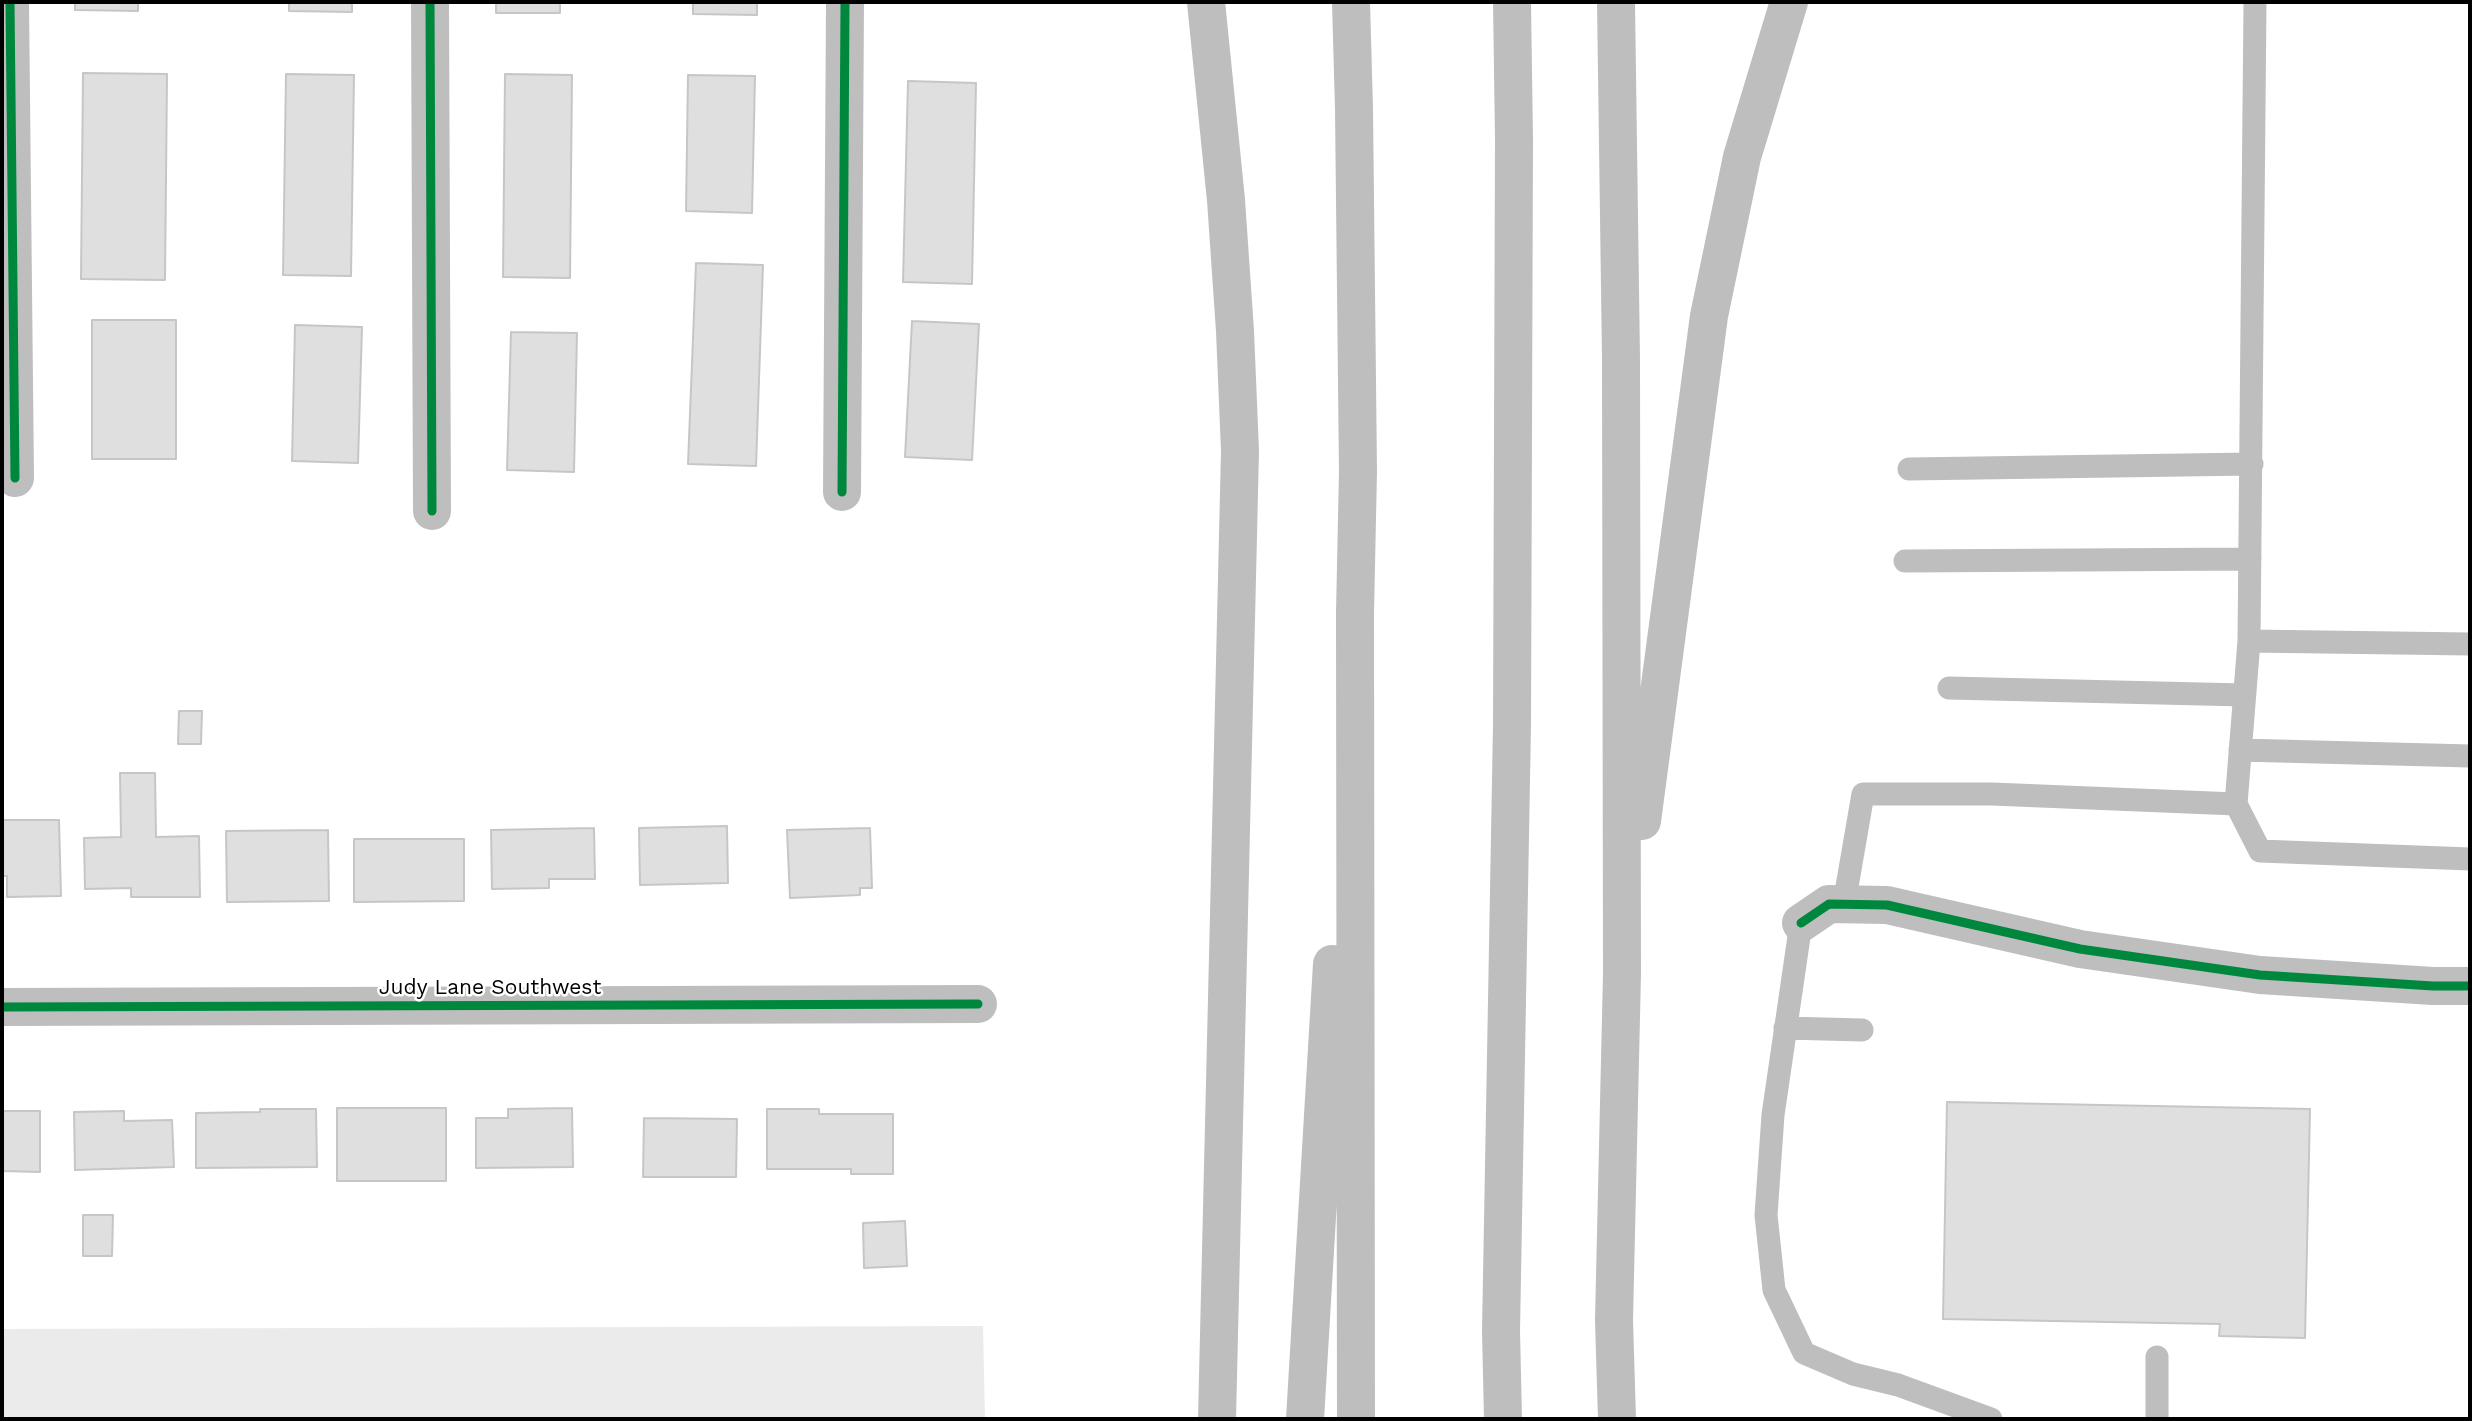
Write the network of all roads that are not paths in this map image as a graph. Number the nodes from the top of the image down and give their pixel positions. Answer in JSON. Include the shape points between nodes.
{"nodes":[{"id":1,"x":10,"y":2,"type":"edge"},
{"id":2,"x":430,"y":2,"type":"edge"},
{"id":3,"x":845,"y":2,"type":"edge"},
{"id":4,"x":1206,"y":2,"type":"edge"},
{"id":5,"x":1351,"y":2,"type":"edge"},
{"id":6,"x":1512,"y":2,"type":"edge"},
{"id":7,"x":1616,"y":2,"type":"edge"},
{"id":8,"x":1788,"y":2,"type":"edge"},
{"id":9,"x":2255,"y":2,"type":"edge"},
{"id":10,"x":2252,"y":464,"type":"junction"},
{"id":11,"x":1909,"y":469,"type":"dead end"},
{"id":12,"x":15,"y":478,"type":"dead end"},
{"id":13,"x":842,"y":492,"type":"dead end"},
{"id":14,"x":432,"y":511,"type":"dead end"},
{"id":15,"x":2250,"y":559,"type":"junction"},
{"id":16,"x":1905,"y":561,"type":"dead end"},
{"id":17,"x":1355,"y":613,"type":"junction"},
{"id":18,"x":2249,"y":641,"type":"junction"},
{"id":19,"x":2470,"y":644,"type":"edge"},
{"id":20,"x":1949,"y":688,"type":"dead end"},
{"id":21,"x":2244,"y":695,"type":"junction"},
{"id":22,"x":2240,"y":750,"type":"junction"},
{"id":23,"x":2470,"y":756,"type":"edge"},
{"id":24,"x":2236,"y":804,"type":"junction"},
{"id":25,"x":2470,"y":859,"type":"edge"},
{"id":26,"x":1844,"y":904,"type":"junction"},
{"id":27,"x":1801,"y":923,"type":"joint"},
{"id":28,"x":1622,"y":973,"type":"junction"},
{"id":29,"x":2470,"y":986,"type":"edge"},
{"id":30,"x":978,"y":1004,"type":"dead end"},
{"id":31,"x":2,"y":1007,"type":"edge"},
{"id":32,"x":1785,"y":1028,"type":"junction"},
{"id":33,"x":1862,"y":1030,"type":"dead end"},
{"id":34,"x":2157,"y":1357,"type":"dead end"},
{"id":35,"x":1217,"y":1419,"type":"edge"},
{"id":36,"x":1305,"y":1419,"type":"edge"},
{"id":37,"x":1356,"y":1419,"type":"edge"},
{"id":38,"x":1503,"y":1419,"type":"edge"},
{"id":39,"x":1618,"y":1419,"type":"edge"},
{"id":40,"x":1992,"y":1419,"type":"edge"},
{"id":41,"x":2157,"y":1419,"type":"edge"}],
"edges":[{"from":1,"to":12,"type":"main road"},
{"from":2,"to":14,"type":"main road"},
{"from":3,"to":13,"type":"main road"},
{"from":4,"to":35,"type":"main road","via":[[1226,200],[1240,451]]},
{"from":5,"to":17,"type":"main road"},
{"from":6,"to":38,"type":"main road","via":[[1512,711]]},
{"from":7,"to":28,"type":"main road"},
{"from":8,"to":28,"type":"main road","via":[[1742,157],[1709,316]]},
{"from":9,"to":10,"type":"lane"},
{"from":10,"to":11,"type":"lane"},
{"from":10,"to":15,"type":"lane"},
{"from":15,"to":16,"type":"lane"},
{"from":15,"to":18,"type":"lane"},
{"from":17,"to":36,"type":"main road"},
{"from":17,"to":37,"type":"main road"},
{"from":18,"to":19,"type":"lane"},
{"from":18,"to":21,"type":"lane"},
{"from":20,"to":21,"type":"lane"},
{"from":21,"to":22,"type":"lane"},
{"from":22,"to":23,"type":"lane"},
{"from":22,"to":24,"type":"lane"},
{"from":24,"to":25,"type":"lane","via":[[2260,851]]},
{"from":24,"to":26,"type":"lane","via":[[1992,793],[1863,793]]},
{"from":26,"to":27,"type":"main road","via":[[1829,904]]},
{"from":26,"to":29,"type":"main road","via":[[1887,905],[2080,949],[2260,975]]},
{"from":27,"to":32,"type":"lane"},
{"from":28,"to":39,"type":"main road","via":[[1614,1320]]},
{"from":30,"to":31,"type":"main road","name":"Judy Lane Southwest"},
{"from":32,"to":33,"type":"lane"},
{"from":32,"to":40,"type":"lane","via":[[1766,1215],[1774,1290],[1804,1353],[1853,1374]]},
{"from":34,"to":41,"type":"lane"}]}
